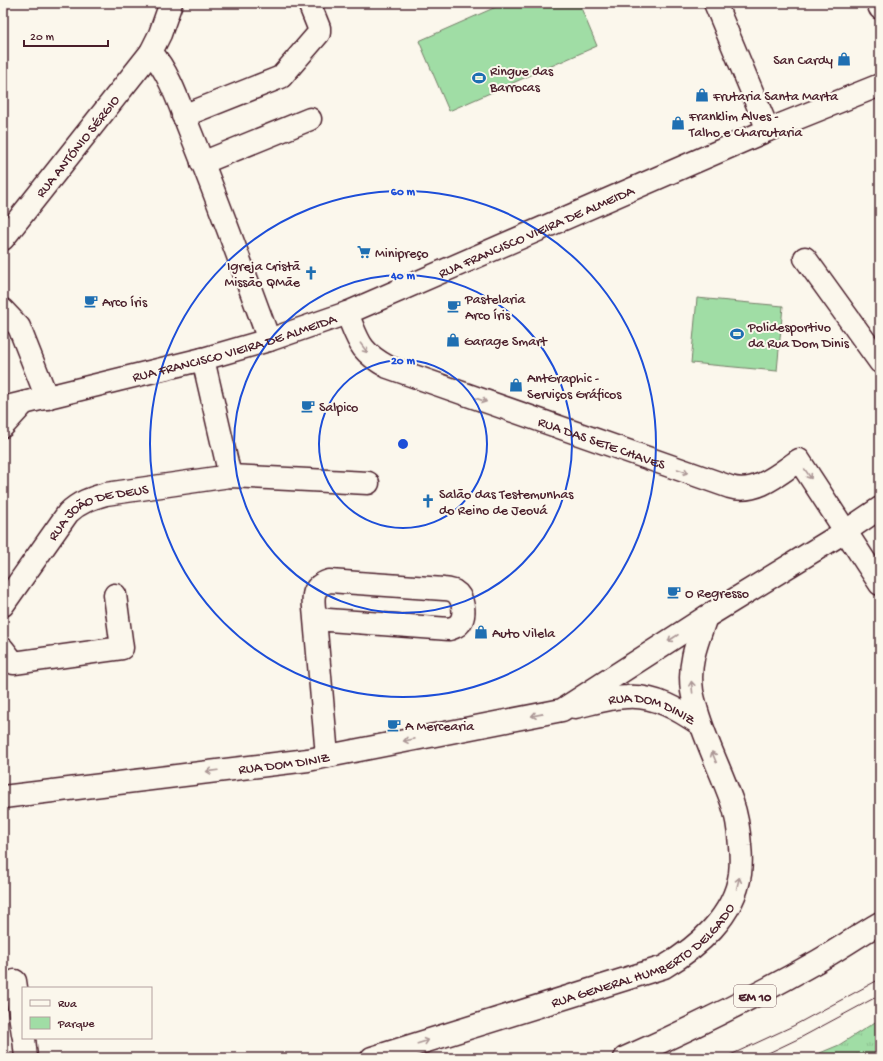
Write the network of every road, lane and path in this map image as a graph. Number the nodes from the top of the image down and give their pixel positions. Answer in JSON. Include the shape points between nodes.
{"nodes":[{"id":1,"x":171,"y":3,"type":"edge"},
{"id":2,"x":309,"y":3,"type":"edge"},
{"id":3,"x":715,"y":3,"type":"edge"},
{"id":4,"x":878,"y":3,"type":"edge"},
{"id":5,"x":880,"y":8,"type":"edge"},
{"id":6,"x":151,"y":52,"type":"junction"},
{"id":7,"x":880,"y":85,"type":"edge"},
{"id":8,"x":184,"y":116,"type":"junction"},
{"id":9,"x":310,"y":119,"type":"dead end"},
{"id":10,"x":768,"y":130,"type":"junction"},
{"id":11,"x":202,"y":163,"type":"junction"},
{"id":12,"x":3,"y":239,"type":"edge"},
{"id":13,"x":805,"y":258,"type":"dead end"},
{"id":14,"x":3,"y":310,"type":"edge"},
{"id":15,"x":347,"y":313,"type":"junction"},
{"id":16,"x":270,"y":340,"type":"junction"},
{"id":17,"x":203,"y":359,"type":"junction"},
{"id":18,"x":880,"y":362,"type":"edge"},
{"id":19,"x":47,"y":398,"type":"junction"},
{"id":20,"x":24,"y":403,"type":"junction"},
{"id":21,"x":3,"y":408,"type":"edge"},
{"id":22,"x":3,"y":426,"type":"edge"},
{"id":23,"x":230,"y":476,"type":"junction"},
{"id":24,"x":368,"y":483,"type":"dead end"},
{"id":25,"x":880,"y":508,"type":"edge"},
{"id":26,"x":846,"y":531,"type":"junction"},
{"id":27,"x":880,"y":584,"type":"edge"},
{"id":28,"x":115,"y":595,"type":"dead end"},
{"id":29,"x":3,"y":605,"type":"edge"},
{"id":30,"x":706,"y":617,"type":"junction"},
{"id":31,"x":315,"y":619,"type":"junction"},
{"id":32,"x":3,"y":649,"type":"edge"},
{"id":33,"x":562,"y":710,"type":"junction"},
{"id":34,"x":702,"y":725,"type":"junction"},
{"id":35,"x":327,"y":756,"type":"junction"},
{"id":36,"x":3,"y":797,"type":"edge"},
{"id":37,"x":880,"y":923,"type":"edge"},
{"id":38,"x":15,"y":981,"type":"dead end"},
{"id":39,"x":22,"y":1027,"type":"edge"},
{"id":40,"x":24,"y":1039,"type":"edge"},
{"id":41,"x":26,"y":1058,"type":"edge"},
{"id":42,"x":372,"y":1058,"type":"edge"},
{"id":43,"x":625,"y":1058,"type":"edge"}],
"edges":[{"from":1,"to":6,"type":"street","name":"RUA ANTÓNIO SÉRGIO"},
{"from":2,"to":8,"type":"street","via":[[319,33],[282,76]]},
{"from":3,"to":10,"type":"street"},
{"from":4,"to":5,"type":"street"},
{"from":6,"to":8,"type":"street","via":[[166,72]]},
{"from":6,"to":12,"type":"street","name":"RUA ANTÓNIO SÉRGIO"},
{"from":7,"to":10,"type":"street","name":"RUA FRANCISCO VIEIRA DE ALMEIDA"},
{"from":8,"to":11,"type":"street"},
{"from":9,"to":11,"type":"street"},
{"from":10,"to":15,"type":"street","name":"RUA FRANCISCO VIEIRA DE ALMEIDA"},
{"from":11,"to":16,"type":"street"},
{"from":13,"to":18,"type":"street"},
{"from":14,"to":19,"type":"street","via":[[19,327]]},
{"from":15,"to":16,"type":"street","name":"RUA FRANCISCO VIEIRA DE ALMEIDA"},
{"from":15,"to":26,"type":"street","name":"RUA DAS SETE CHAVES","one_way":true,"via":[[362,348],[388,367],[730,487],[742,490],[761,485],[799,460]]},
{"from":16,"to":17,"type":"street","name":"RUA FRANCISCO VIEIRA DE ALMEIDA"},
{"from":17,"to":19,"type":"street","name":"RUA FRANCISCO VIEIRA DE ALMEIDA"},
{"from":17,"to":23,"type":"street"},
{"from":19,"to":20,"type":"street","name":"RUA FRANCISCO VIEIRA DE ALMEIDA"},
{"from":20,"to":21,"type":"street","name":"RUA FRANCISCO VIEIRA DE ALMEIDA"},
{"from":20,"to":22,"type":"street"},
{"from":23,"to":24,"type":"street","name":"RUA JOÃO DE DEUS"},
{"from":23,"to":29,"type":"street","name":"RUA JOÃO DE DEUS","via":[[106,494],[80,503],[68,514]]},
{"from":25,"to":26,"type":"street","name":"RUA DOM DINIZ"},
{"from":26,"to":27,"type":"street"},
{"from":26,"to":30,"type":"street","name":"RUA DOM DINIZ"},
{"from":28,"to":32,"type":"street","via":[[122,648],[14,663]]},
{"from":30,"to":33,"type":"street","name":"RUA DOM DINIZ","one_way":true},
{"from":34,"to":30,"type":"street","name":"RUA DOM DINIZ","one_way":true,"via":[[692,691],[691,664]]},
{"from":31,"to":31,"type":"street","via":[[315,589],[329,581],[454,591],[460,598],[463,608],[463,617],[458,625],[449,629]]},
{"from":31,"to":35,"type":"street"},
{"from":33,"to":34,"type":"street","name":"RUA DOM DINIZ","via":[[626,697],[638,697],[677,709]]},
{"from":33,"to":35,"type":"street","name":"RUA DOM DINIZ","one_way":true},
{"from":42,"to":34,"type":"street","name":"RUA GENERAL HUMBERTO DELGADO","one_way":true,"via":[[664,967],[678,959],[717,924],[736,890],[741,859],[737,818]]},
{"from":35,"to":36,"type":"street","name":"RUA DOM DINIZ","one_way":true},
{"from":37,"to":43,"type":"street","number":"EM 10","via":[[745,1002]]},
{"from":38,"to":39,"type":"street"},
{"from":40,"to":41,"type":"street"}]}
